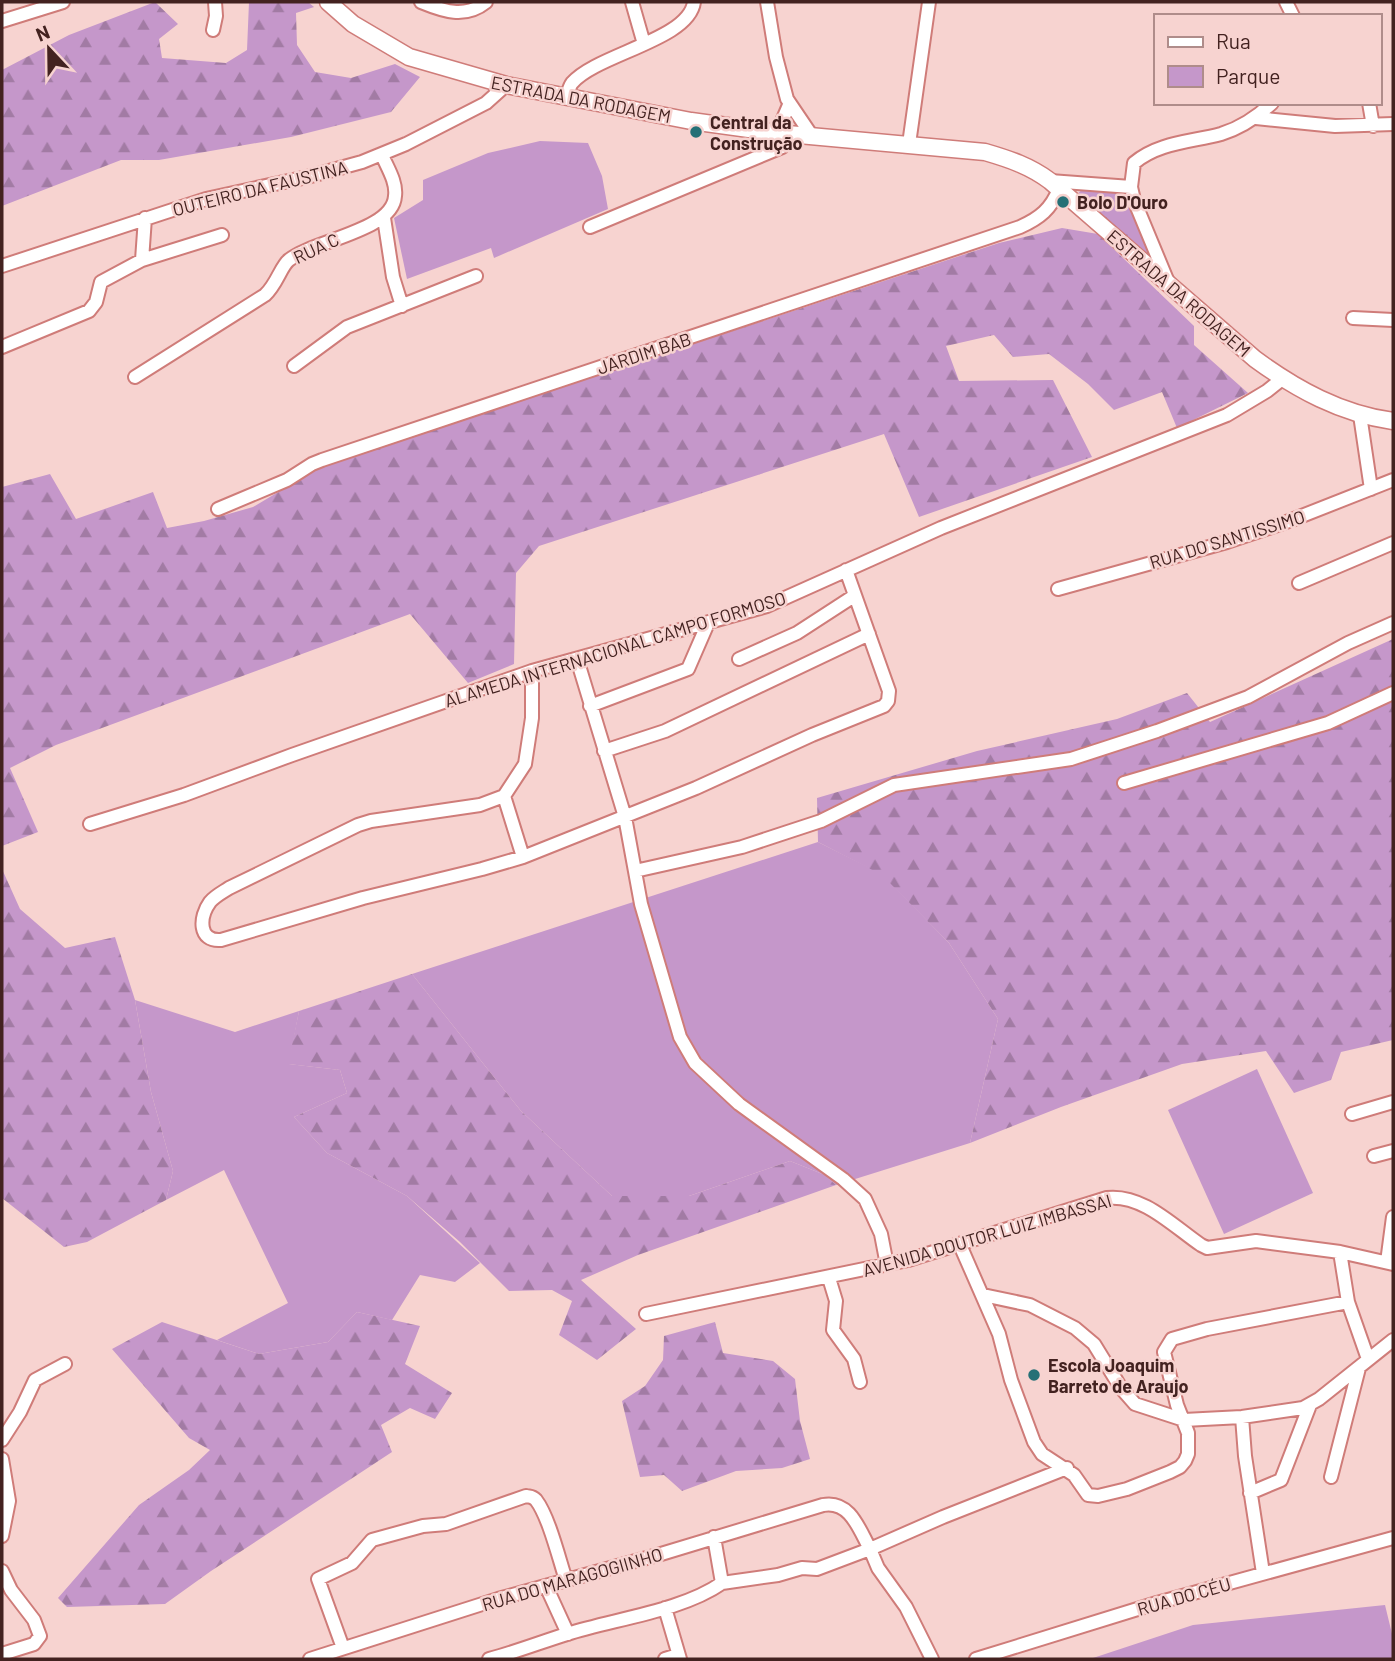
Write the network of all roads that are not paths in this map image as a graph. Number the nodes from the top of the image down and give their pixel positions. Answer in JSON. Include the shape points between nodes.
{"nodes":[{"id":1,"x":63,"y":2,"type":"edge"},
{"id":2,"x":215,"y":2,"type":"edge"},
{"id":3,"x":421,"y":2,"type":"edge"},
{"id":4,"x":486,"y":2,"type":"edge"},
{"id":5,"x":632,"y":2,"type":"edge"},
{"id":6,"x":694,"y":2,"type":"edge"},
{"id":7,"x":767,"y":2,"type":"edge"},
{"id":8,"x":929,"y":2,"type":"edge"},
{"id":9,"x":332,"y":3,"type":"edge"},
{"id":10,"x":2,"y":20,"type":"edge"},
{"id":11,"x":213,"y":30,"type":"dead end"},
{"id":12,"x":644,"y":44,"type":"junction"},
{"id":13,"x":506,"y":85,"type":"junction"},
{"id":14,"x":566,"y":98,"type":"junction"},
{"id":15,"x":789,"y":105,"type":"junction"},
{"id":16,"x":1270,"y":105,"type":"edge"},
{"id":17,"x":1369,"y":105,"type":"edge"},
{"id":18,"x":1256,"y":118,"type":"junction"},
{"id":19,"x":1393,"y":124,"type":"edge"},
{"id":20,"x":1374,"y":126,"type":"junction"},
{"id":21,"x":783,"y":133,"type":"junction"},
{"id":22,"x":812,"y":136,"type":"junction"},
{"id":23,"x":909,"y":144,"type":"junction"},
{"id":24,"x":382,"y":155,"type":"junction"},
{"id":25,"x":1054,"y":185,"type":"junction"},
{"id":26,"x":1131,"y":187,"type":"junction"},
{"id":27,"x":145,"y":218,"type":"junction"},
{"id":28,"x":384,"y":218,"type":"junction"},
{"id":29,"x":590,"y":227,"type":"dead end"},
{"id":30,"x":222,"y":235,"type":"dead end"},
{"id":31,"x":142,"y":260,"type":"junction"},
{"id":32,"x":2,"y":266,"type":"edge"},
{"id":33,"x":476,"y":276,"type":"dead end"},
{"id":34,"x":1169,"y":286,"type":"junction"},
{"id":35,"x":402,"y":306,"type":"junction"},
{"id":36,"x":1353,"y":318,"type":"dead end"},
{"id":37,"x":1393,"y":320,"type":"edge"},
{"id":38,"x":2,"y":347,"type":"edge"},
{"id":39,"x":294,"y":366,"type":"dead end"},
{"id":40,"x":135,"y":377,"type":"dead end"},
{"id":41,"x":1283,"y":379,"type":"junction"},
{"id":42,"x":1360,"y":415,"type":"junction"},
{"id":43,"x":1393,"y":421,"type":"edge"},
{"id":44,"x":1393,"y":480,"type":"edge"},
{"id":45,"x":1371,"y":489,"type":"junction"},
{"id":46,"x":218,"y":509,"type":"dead end"},
{"id":47,"x":1393,"y":543,"type":"edge"},
{"id":48,"x":846,"y":570,"type":"junction"},
{"id":49,"x":1299,"y":583,"type":"dead end"},
{"id":50,"x":1058,"y":589,"type":"dead end"},
{"id":51,"x":854,"y":596,"type":"junction"},
{"id":52,"x":708,"y":623,"type":"junction"},
{"id":53,"x":1393,"y":623,"type":"edge"},
{"id":54,"x":869,"y":634,"type":"junction"},
{"id":55,"x":578,"y":659,"type":"junction"},
{"id":56,"x":739,"y":659,"type":"dead end"},
{"id":57,"x":532,"y":671,"type":"junction"},
{"id":58,"x":1393,"y":693,"type":"edge"},
{"id":59,"x":590,"y":706,"type":"junction"},
{"id":60,"x":604,"y":751,"type":"junction"},
{"id":61,"x":1124,"y":783,"type":"dead end"},
{"id":62,"x":504,"y":796,"type":"junction"},
{"id":63,"x":625,"y":817,"type":"junction"},
{"id":64,"x":90,"y":824,"type":"dead end"},
{"id":65,"x":523,"y":857,"type":"junction"},
{"id":66,"x":635,"y":871,"type":"junction"},
{"id":67,"x":1393,"y":1102,"type":"edge"},
{"id":68,"x":1352,"y":1114,"type":"dead end"},
{"id":69,"x":1393,"y":1151,"type":"edge"},
{"id":70,"x":1374,"y":1156,"type":"dead end"},
{"id":71,"x":1393,"y":1217,"type":"edge"},
{"id":72,"x":960,"y":1245,"type":"junction"},
{"id":73,"x":1340,"y":1252,"type":"junction"},
{"id":74,"x":1390,"y":1263,"type":"edge"},
{"id":75,"x":887,"y":1265,"type":"junction"},
{"id":76,"x":829,"y":1278,"type":"junction"},
{"id":77,"x":983,"y":1295,"type":"junction"},
{"id":78,"x":1348,"y":1302,"type":"junction"},
{"id":79,"x":646,"y":1314,"type":"dead end"},
{"id":80,"x":1393,"y":1340,"type":"edge"},
{"id":81,"x":65,"y":1364,"type":"dead end"},
{"id":82,"x":1364,"y":1364,"type":"junction"},
{"id":83,"x":860,"y":1382,"type":"dead end"},
{"id":84,"x":1310,"y":1405,"type":"junction"},
{"id":85,"x":1242,"y":1417,"type":"junction"},
{"id":86,"x":1184,"y":1420,"type":"junction"},
{"id":87,"x":2,"y":1440,"type":"edge"},
{"id":88,"x":2,"y":1459,"type":"edge"},
{"id":89,"x":1067,"y":1468,"type":"junction"},
{"id":90,"x":1331,"y":1477,"type":"dead end"},
{"id":91,"x":1250,"y":1493,"type":"junction"},
{"id":92,"x":2,"y":1536,"type":"edge"},
{"id":93,"x":714,"y":1536,"type":"junction"},
{"id":94,"x":1393,"y":1538,"type":"edge"},
{"id":95,"x":870,"y":1549,"type":"junction"},
{"id":96,"x":2,"y":1571,"type":"edge"},
{"id":97,"x":1264,"y":1573,"type":"junction"},
{"id":98,"x":566,"y":1580,"type":"junction"},
{"id":99,"x":722,"y":1583,"type":"junction"},
{"id":100,"x":546,"y":1586,"type":"junction"},
{"id":101,"x":665,"y":1608,"type":"junction"},
{"id":102,"x":568,"y":1634,"type":"junction"},
{"id":103,"x":343,"y":1648,"type":"junction"},
{"id":104,"x":2,"y":1654,"type":"edge"},
{"id":105,"x":18,"y":1655,"type":"edge"},
{"id":106,"x":679,"y":1657,"type":"edge"},
{"id":107,"x":310,"y":1659,"type":"edge"},
{"id":108,"x":489,"y":1659,"type":"edge"},
{"id":109,"x":665,"y":1659,"type":"edge"},
{"id":110,"x":932,"y":1659,"type":"edge"},
{"id":111,"x":976,"y":1659,"type":"edge"}],
"edges":[{"from":1,"to":10,"type":"street"},
{"from":2,"to":11,"type":"street"},
{"from":3,"to":4,"type":"street","via":[[452,13],[473,10]]},
{"from":5,"to":12,"type":"street"},
{"from":6,"to":12,"type":"street","via":[[691,15],[677,27]]},
{"from":7,"to":15,"type":"street"},
{"from":8,"to":23,"type":"street"},
{"from":9,"to":13,"type":"main road","name":"ESTRADA DA RODAGEM","via":[[353,24],[401,53]]},
{"from":12,"to":14,"type":"street","via":[[585,73],[570,84]]},
{"from":13,"to":14,"type":"main road","name":"ESTRADA DA RODAGEM"},
{"from":13,"to":24,"type":"street","name":"OUTEIRO DA FAUSTINA","via":[[486,103]]},
{"from":14,"to":21,"type":"main road","name":"ESTRADA DA RODAGEM"},
{"from":15,"to":21,"type":"street"},
{"from":15,"to":22,"type":"street"},
{"from":16,"to":18,"type":"street"},
{"from":17,"to":20,"type":"street"},
{"from":18,"to":20,"type":"street"},
{"from":18,"to":26,"type":"street","via":[[1231,131],[1184,140],[1142,157],[1134,163]]},
{"from":19,"to":20,"type":"street"},
{"from":21,"to":22,"type":"main road","name":"ESTRADA DA RODAGEM"},
{"from":21,"to":29,"type":"street","via":[[782,148]]},
{"from":22,"to":23,"type":"main road","name":"ESTRADA DA RODAGEM"},
{"from":23,"to":25,"type":"main road","name":"ESTRADA DA RODAGEM","via":[[985,152],[1028,166]]},
{"from":24,"to":27,"type":"street","name":"OUTEIRO DA FAUSTINA"},
{"from":24,"to":28,"type":"street","via":[[396,193]]},
{"from":25,"to":26,"type":"street"},
{"from":25,"to":34,"type":"main road","name":"ESTRADA DA RODAGEM"},
{"from":25,"to":46,"type":"street","name":"JARDIM BAB","via":[[1046,212],[1020,227],[322,460]]},
{"from":26,"to":34,"type":"street"},
{"from":27,"to":31,"type":"street"},
{"from":27,"to":32,"type":"street","name":"OUTEIRO DA FAUSTINA"},
{"from":28,"to":35,"type":"street"},
{"from":28,"to":40,"type":"street","name":"RUA C","via":[[288,260],[265,295]]},
{"from":30,"to":31,"type":"street"},
{"from":31,"to":38,"type":"street","via":[[101,282],[89,311]]},
{"from":33,"to":35,"type":"street"},
{"from":34,"to":41,"type":"main road","name":"ESTRADA DA RODAGEM"},
{"from":35,"to":39,"type":"street","via":[[347,327]]},
{"from":36,"to":37,"type":"street"},
{"from":41,"to":42,"type":"main road","name":"ESTRADA DA RODAGEM"},
{"from":41,"to":48,"type":"street","name":"ALAMEDA INTERNACIONAL CAMPO FORMOSO","via":[[1227,415]]},
{"from":42,"to":43,"type":"main road","name":"ESTRADA DA RODAGEM"},
{"from":42,"to":45,"type":"street"},
{"from":44,"to":45,"type":"street","name":"RUA DO SANTISSIMO"},
{"from":45,"to":50,"type":"street","name":"RUA DO SANTISSIMO","via":[[1227,542]]},
{"from":47,"to":49,"type":"street"},
{"from":48,"to":51,"type":"street"},
{"from":48,"to":52,"type":"street","name":"ALAMEDA INTERNACIONAL CAMPO FORMOSO","via":[[767,606]]},
{"from":51,"to":54,"type":"street"},
{"from":51,"to":56,"type":"street","via":[[797,633]]},
{"from":52,"to":55,"type":"street","name":"ALAMEDA INTERNACIONAL CAMPO FORMOSO"},
{"from":52,"to":59,"type":"street","via":[[682,674]]},
{"from":53,"to":66,"type":"street","via":[[1248,697],[1071,760],[894,785],[808,825],[742,847]]},
{"from":54,"to":60,"type":"street","via":[[674,727]]},
{"from":54,"to":63,"type":"street","via":[[889,691],[884,706]]},
{"from":55,"to":57,"type":"street","name":"ALAMEDA INTERNACIONAL CAMPO FORMOSO"},
{"from":55,"to":59,"type":"street"},
{"from":57,"to":62,"type":"street","via":[[532,718],[525,764]]},
{"from":57,"to":64,"type":"street","name":"ALAMEDA INTERNACIONAL CAMPO FORMOSO"},
{"from":58,"to":61,"type":"street","via":[[1328,723]]},
{"from":59,"to":60,"type":"street"},
{"from":60,"to":63,"type":"street"},
{"from":62,"to":65,"type":"street"},
{"from":62,"to":65,"type":"street","via":[[480,805],[370,821],[344,830],[229,888],[210,902],[201,927],[205,937],[221,940]]},
{"from":63,"to":65,"type":"street"},
{"from":63,"to":66,"type":"street"},
{"from":66,"to":75,"type":"street","via":[[674,1021],[687,1051],[739,1104],[865,1199],[881,1234]]},
{"from":67,"to":68,"type":"street"},
{"from":69,"to":70,"type":"street"},
{"from":71,"to":74,"type":"street"},
{"from":72,"to":73,"type":"street","name":"AVENIDA DOUTOR LUIZ IMBASSAI","via":[[1121,1196],[1142,1204],[1207,1248],[1256,1241]]},
{"from":72,"to":75,"type":"street","name":"AVENIDA DOUTOR LUIZ IMBASSAI"},
{"from":72,"to":77,"type":"street"},
{"from":73,"to":74,"type":"street","name":"AVENIDA DOUTOR LUIZ IMBASSAI"},
{"from":73,"to":78,"type":"street"},
{"from":75,"to":76,"type":"street","name":"AVENIDA DOUTOR LUIZ IMBASSAI"},
{"from":76,"to":79,"type":"street","name":"AVENIDA DOUTOR LUIZ IMBASSAI"},
{"from":76,"to":83,"type":"street","via":[[836,1301],[833,1330],[855,1359]]},
{"from":77,"to":86,"type":"street","via":[[1030,1304],[1075,1328],[1094,1344],[1135,1404]]},
{"from":77,"to":89,"type":"street","via":[[1034,1442],[1042,1454]]},
{"from":78,"to":82,"type":"street"},
{"from":78,"to":86,"type":"street","via":[[1172,1339],[1164,1352]]},
{"from":80,"to":82,"type":"street"},
{"from":81,"to":87,"type":"street","via":[[35,1380]]},
{"from":82,"to":84,"type":"street"},
{"from":82,"to":90,"type":"street"},
{"from":84,"to":85,"type":"street"},
{"from":84,"to":91,"type":"street","via":[[1281,1480]]},
{"from":85,"to":86,"type":"street"},
{"from":85,"to":91,"type":"street"},
{"from":86,"to":89,"type":"street","via":[[1188,1454],[1180,1467],[1150,1480],[1088,1495]]},
{"from":88,"to":92,"type":"street","via":[[9,1501]]},
{"from":89,"to":95,"type":"street"},
{"from":91,"to":97,"type":"street"},
{"from":93,"to":95,"type":"street","name":"RUA DO MARAGOGIINHO","via":[[836,1503],[855,1521]]},
{"from":93,"to":98,"type":"street","name":"RUA DO MARAGOGIINHO"},
{"from":93,"to":99,"type":"street"},
{"from":94,"to":97,"type":"street","name":"RUA DO CÉU"},
{"from":95,"to":99,"type":"street","via":[[817,1569]]},
{"from":95,"to":110,"type":"street"},
{"from":96,"to":105,"type":"street","via":[[40,1632],[34,1644]]},
{"from":97,"to":111,"type":"street","name":"RUA DO CÉU"},
{"from":98,"to":100,"type":"street","name":"RUA DO MARAGOGIINHO"},
{"from":98,"to":103,"type":"street","via":[[545,1521],[530,1496],[446,1524],[387,1534],[372,1540],[352,1563],[318,1579]]},
{"from":99,"to":101,"type":"street"},
{"from":100,"to":102,"type":"street"},
{"from":100,"to":103,"type":"street","name":"RUA DO MARAGOGIINHO"},
{"from":101,"to":102,"type":"street"},
{"from":101,"to":106,"type":"street"},
{"from":102,"to":108,"type":"street"},
{"from":103,"to":107,"type":"street","name":"RUA DO MARAGOGIINHO"},
{"from":104,"to":105,"type":"street"},
{"from":106,"to":109,"type":"street"}]}
